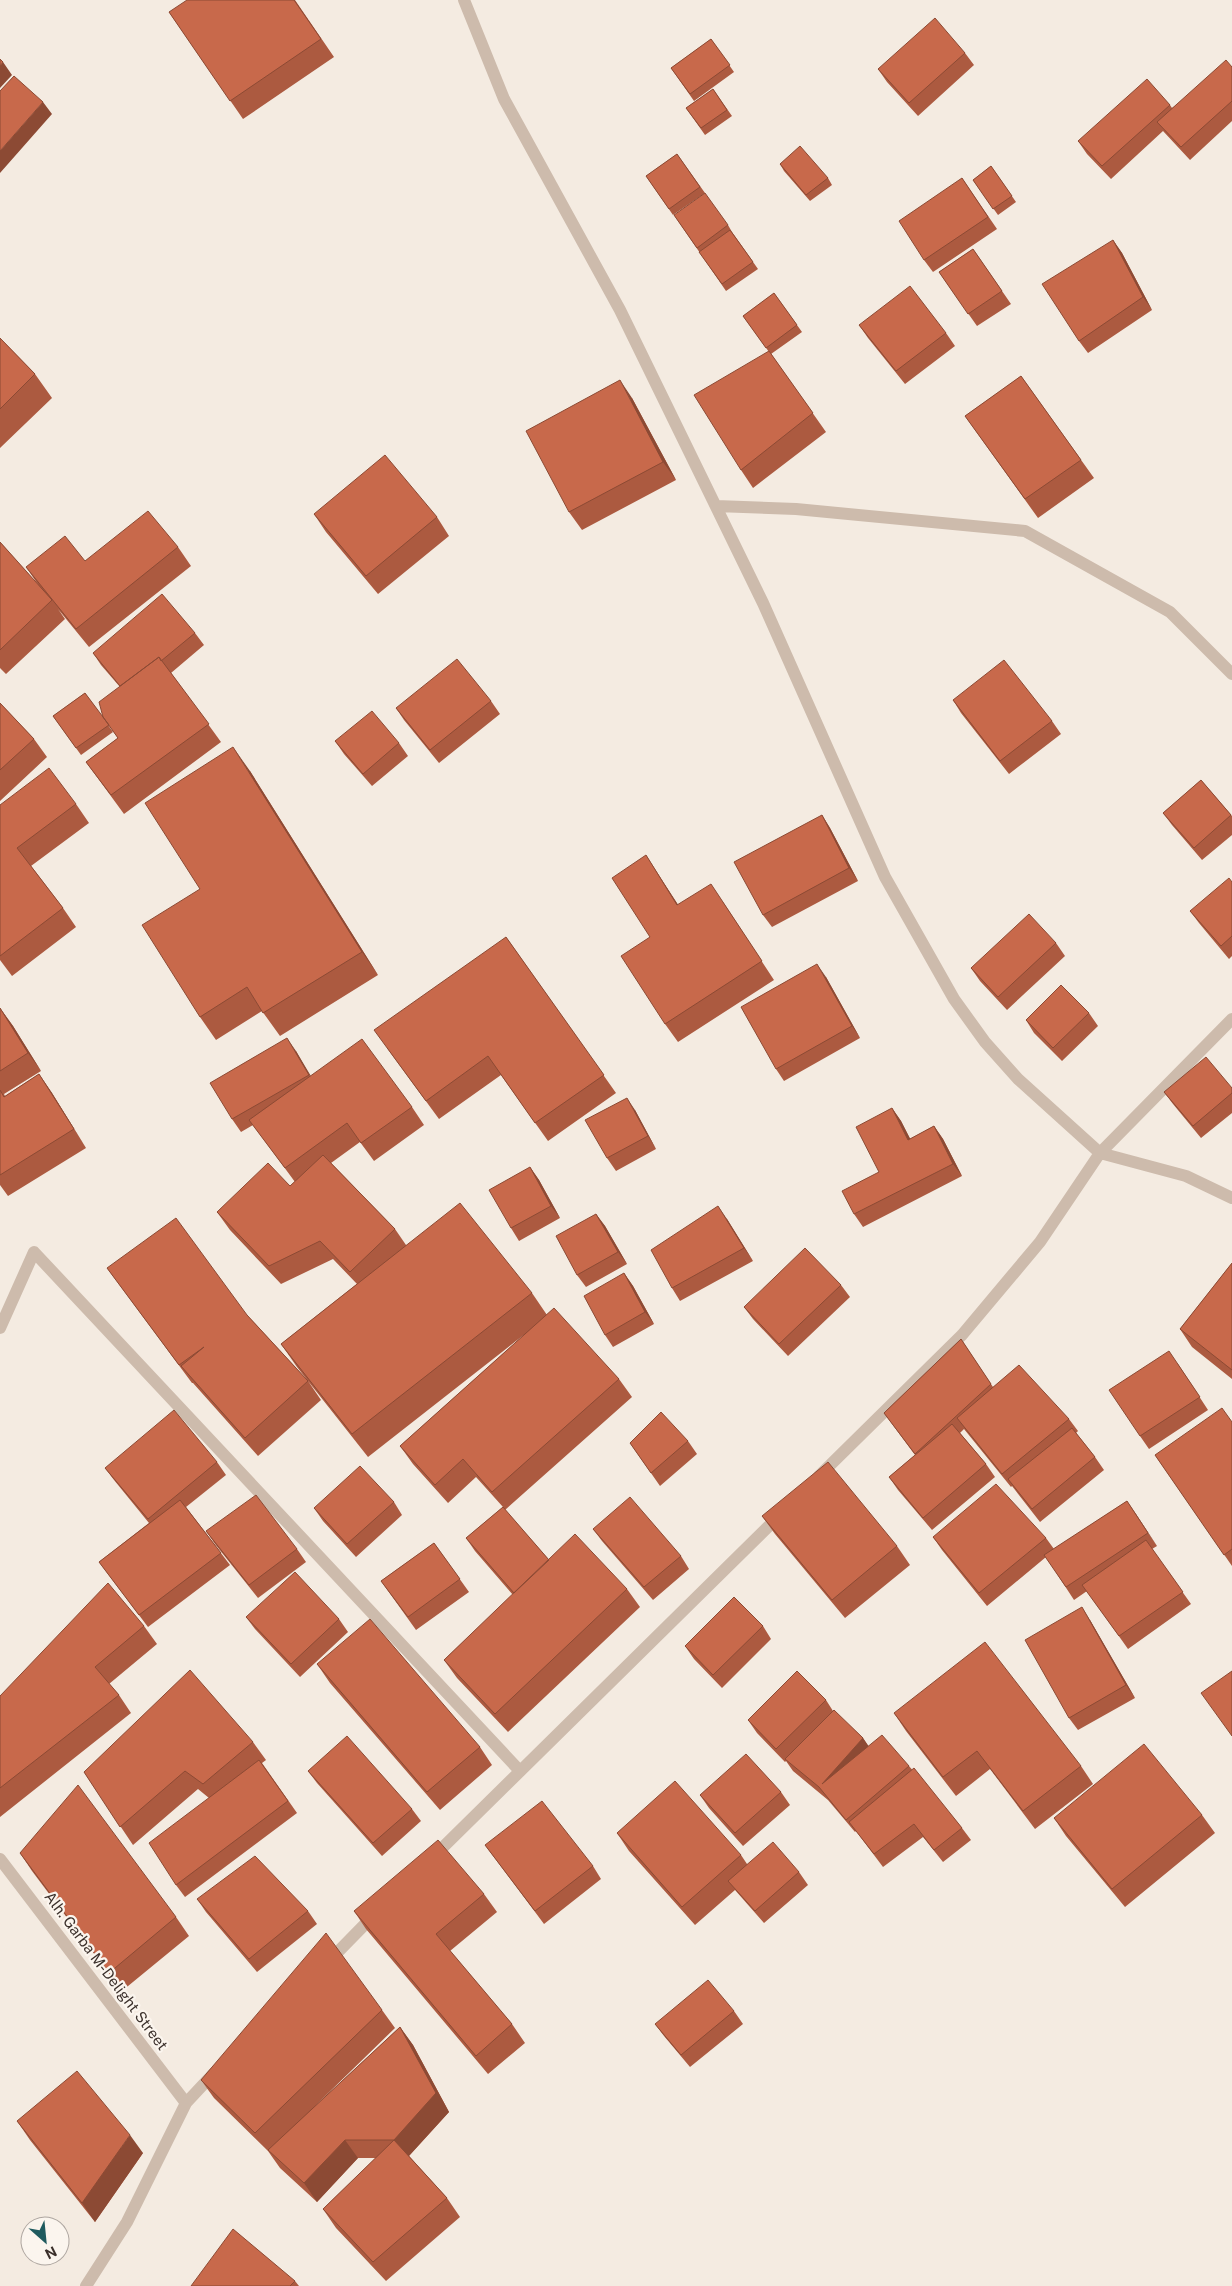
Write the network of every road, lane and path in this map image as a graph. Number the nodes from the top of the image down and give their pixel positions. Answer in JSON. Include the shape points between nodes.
{"nodes":[{"id":1,"x":464,"y":0,"type":"edge"},
{"id":2,"x":716,"y":506,"type":"junction"},
{"id":3,"x":1232,"y":674,"type":"edge"},
{"id":4,"x":1230,"y":1023,"type":"edge"},
{"id":5,"x":1100,"y":1153,"type":"junction"},
{"id":6,"x":1232,"y":1198,"type":"edge"},
{"id":7,"x":0,"y":1328,"type":"edge"},
{"id":8,"x":808,"y":1487,"type":"edge"},
{"id":9,"x":786,"y":1508,"type":"edge"},
{"id":10,"x":520,"y":1771,"type":"junction"},
{"id":11,"x":0,"y":1859,"type":"edge"},
{"id":12,"x":422,"y":1868,"type":"edge"},
{"id":13,"x":387,"y":1902,"type":"edge"},
{"id":14,"x":320,"y":1970,"type":"edge"},
{"id":15,"x":226,"y":2060,"type":"edge"},
{"id":16,"x":186,"y":2102,"type":"junction"},
{"id":17,"x":86,"y":2286,"type":"edge"}],
"edges":[{"from":1,"to":2,"type":"street","via":[[504,99],[620,310]]},
{"from":2,"to":3,"type":"street","via":[[796,509],[1025,531],[1170,612]]},
{"from":2,"to":5,"type":"street","via":[[763,603],[885,877],[954,999],[985,1042],[1018,1079]]},
{"from":4,"to":5,"type":"street"},
{"from":5,"to":6,"type":"street","via":[[1186,1176]]},
{"from":5,"to":8,"type":"street","via":[[1040,1242],[962,1335]]},
{"from":7,"to":10,"type":"street","via":[[34,1252]]},
{"from":9,"to":10,"type":"street"},
{"from":10,"to":12,"type":"street"},
{"from":11,"to":16,"type":"street","name":"Alh. Garba M-Delight Street"},
{"from":13,"to":14,"type":"street"},
{"from":15,"to":16,"type":"street"},
{"from":16,"to":17,"type":"street","via":[[127,2222]]}]}
